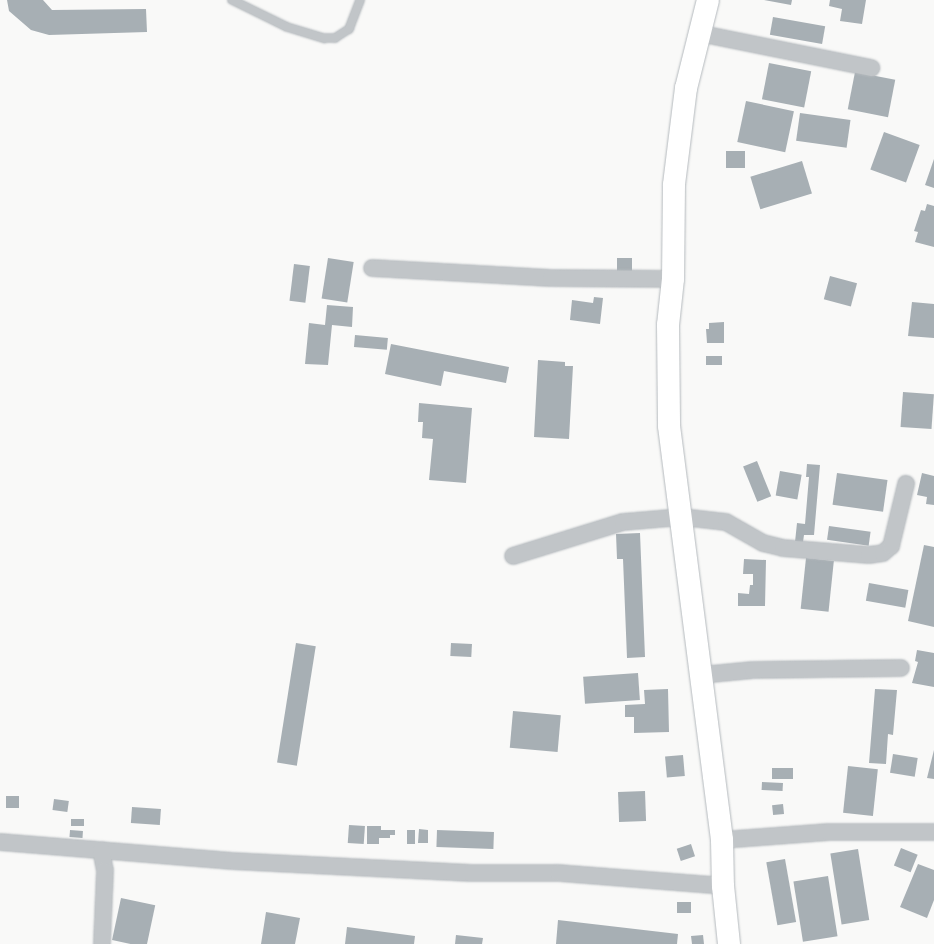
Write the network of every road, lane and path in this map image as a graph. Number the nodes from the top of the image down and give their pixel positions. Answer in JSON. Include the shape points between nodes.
{"nodes":[{"id":1,"x":232,"y":0,"type":"edge"},
{"id":2,"x":360,"y":0,"type":"edge"},
{"id":3,"x":708,"y":0,"type":"edge"},
{"id":4,"x":698,"y":33,"type":"junction"},
{"id":5,"x":871,"y":68,"type":"dead end"},
{"id":6,"x":372,"y":268,"type":"dead end"},
{"id":7,"x":673,"y":279,"type":"junction"},
{"id":8,"x":906,"y":484,"type":"dead end"},
{"id":9,"x":682,"y":517,"type":"junction"},
{"id":10,"x":513,"y":556,"type":"dead end"},
{"id":11,"x":901,"y":668,"type":"dead end"},
{"id":12,"x":701,"y":675,"type":"junction"},
{"id":13,"x":934,"y":832,"type":"edge"},
{"id":14,"x":722,"y":840,"type":"junction"},
{"id":15,"x":0,"y":842,"type":"edge"},
{"id":16,"x":102,"y":850,"type":"junction"},
{"id":17,"x":722,"y":886,"type":"junction"},
{"id":18,"x":102,"y":944,"type":"edge"},
{"id":19,"x":729,"y":944,"type":"edge"}],
"edges":[{"from":1,"to":2,"type":"lane","via":[[287,27],[312,36],[336,38],[349,29]]},
{"from":3,"to":4,"type":"main road"},
{"from":4,"to":5,"type":"street"},
{"from":4,"to":7,"type":"main road","via":[[686,88],[674,185]]},
{"from":6,"to":7,"type":"street","via":[[551,278]]},
{"from":7,"to":9,"type":"main road","via":[[668,325],[669,426]]},
{"from":8,"to":9,"type":"street","via":[[892,546],[883,553],[782,548],[762,543],[726,522]]},
{"from":9,"to":10,"type":"street","via":[[624,522]]},
{"from":9,"to":12,"type":"main road"},
{"from":11,"to":12,"type":"street","via":[[753,670]]},
{"from":12,"to":14,"type":"main road"},
{"from":13,"to":14,"type":"street","via":[[829,832]]},
{"from":14,"to":17,"type":"main road"},
{"from":15,"to":16,"type":"street"},
{"from":16,"to":17,"type":"street","via":[[369,868],[559,873]]},
{"from":16,"to":18,"type":"street","via":[[105,871]]},
{"from":17,"to":19,"type":"main road"}]}
